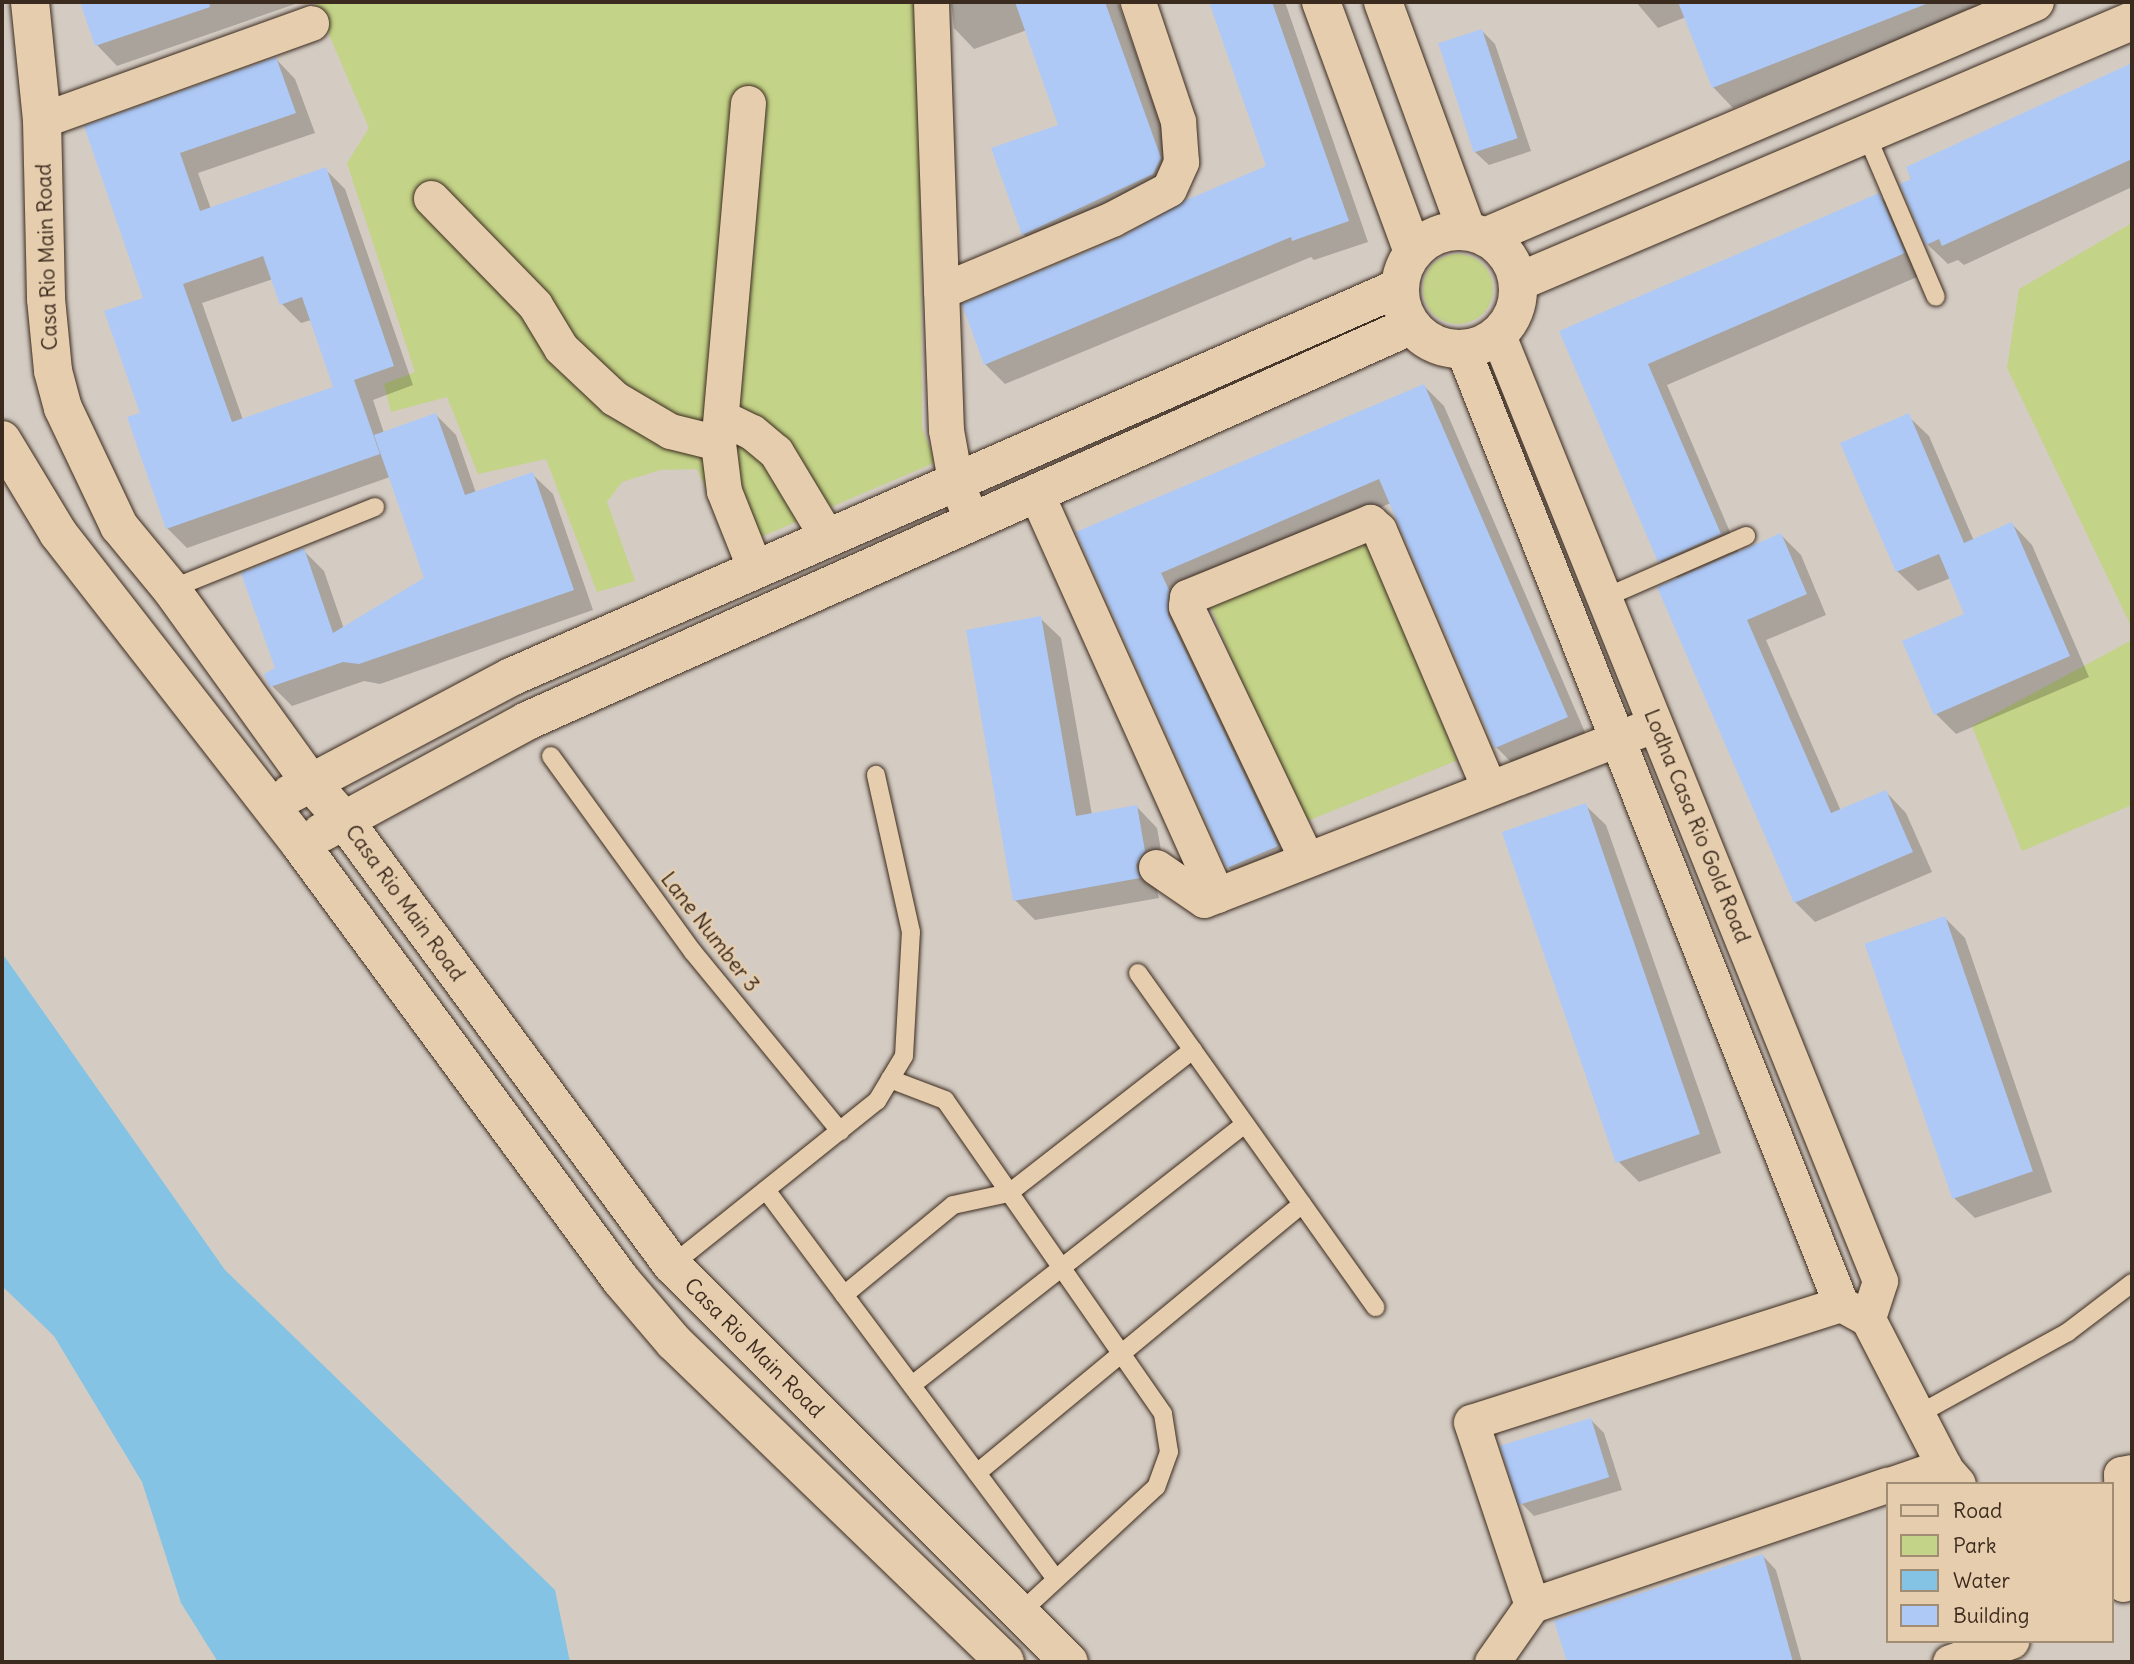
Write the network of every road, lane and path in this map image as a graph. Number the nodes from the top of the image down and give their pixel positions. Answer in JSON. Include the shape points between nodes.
{"nodes":[{"id":1,"x":30,"y":2,"type":"edge"},
{"id":2,"x":931,"y":2,"type":"edge"},
{"id":3,"x":1138,"y":2,"type":"edge"},
{"id":4,"x":1321,"y":2,"type":"edge"},
{"id":5,"x":1382,"y":2,"type":"edge"},
{"id":6,"x":2035,"y":2,"type":"edge"},
{"id":7,"x":2132,"y":21,"type":"edge"},
{"id":8,"x":311,"y":23,"type":"dead end"},
{"id":9,"x":748,"y":103,"type":"dead end"},
{"id":10,"x":42,"y":120,"type":"junction"},
{"id":11,"x":1866,"y":134,"type":"junction"},
{"id":12,"x":431,"y":198,"type":"dead end"},
{"id":13,"x":1476,"y":234,"type":"junction"},
{"id":14,"x":1413,"y":251,"type":"junction"},
{"id":15,"x":1518,"y":282,"type":"junction"},
{"id":16,"x":1398,"y":288,"type":"junction"},
{"id":17,"x":941,"y":291,"type":"junction"},
{"id":18,"x":1936,"y":297,"type":"dead end"},
{"id":19,"x":1410,"y":326,"type":"junction"},
{"id":20,"x":1498,"y":335,"type":"junction"},
{"id":21,"x":1463,"y":350,"type":"junction"},
{"id":22,"x":720,"y":430,"type":"junction"},
{"id":23,"x":2,"y":440,"type":"edge"},
{"id":24,"x":955,"y":480,"type":"junction"},
{"id":25,"x":1036,"y":493,"type":"junction"},
{"id":26,"x":901,"y":504,"type":"junction"},
{"id":27,"x":375,"y":507,"type":"dead end"},
{"id":28,"x":972,"y":521,"type":"junction"},
{"id":29,"x":1746,"y":536,"type":"dead end"},
{"id":30,"x":827,"y":537,"type":"junction"},
{"id":31,"x":919,"y":545,"type":"junction"},
{"id":32,"x":755,"y":569,"type":"junction"},
{"id":33,"x":172,"y":589,"type":"junction"},
{"id":34,"x":1604,"y":598,"type":"junction"},
{"id":35,"x":559,"y":656,"type":"junction"},
{"id":36,"x":577,"y":698,"type":"junction"},
{"id":37,"x":1656,"y":724,"type":"junction"},
{"id":38,"x":1616,"y":738,"type":"junction"},
{"id":39,"x":551,"y":756,"type":"dead end"},
{"id":40,"x":876,"y":775,"type":"dead end"},
{"id":41,"x":311,"y":783,"type":"junction"},
{"id":42,"x":1488,"y":786,"type":"junction"},
{"id":43,"x":266,"y":806,"type":"junction"},
{"id":44,"x":344,"y":820,"type":"junction"},
{"id":45,"x":300,"y":845,"type":"junction"},
{"id":46,"x":1306,"y":858,"type":"junction"},
{"id":47,"x":1156,"y":867,"type":"dead end"},
{"id":48,"x":1217,"y":895,"type":"junction"},
{"id":49,"x":1138,"y":973,"type":"dead end"},
{"id":50,"x":1193,"y":1050,"type":"junction"},
{"id":51,"x":890,"y":1079,"type":"junction"},
{"id":52,"x":1245,"y":1124,"type":"junction"},
{"id":53,"x":840,"y":1131,"type":"junction"},
{"id":54,"x":766,"y":1190,"type":"junction"},
{"id":55,"x":1009,"y":1192,"type":"junction"},
{"id":56,"x":1301,"y":1204,"type":"junction"},
{"id":57,"x":671,"y":1265,"type":"junction"},
{"id":58,"x":1061,"y":1268,"type":"junction"},
{"id":59,"x":2132,"y":1283,"type":"edge"},
{"id":60,"x":844,"y":1295,"type":"junction"},
{"id":61,"x":1375,"y":1307,"type":"dead end"},
{"id":62,"x":1854,"y":1311,"type":"junction"},
{"id":63,"x":1122,"y":1353,"type":"junction"},
{"id":64,"x":912,"y":1385,"type":"junction"},
{"id":65,"x":1917,"y":1415,"type":"junction"},
{"id":66,"x":2132,"y":1472,"type":"edge"},
{"id":67,"x":977,"y":1473,"type":"junction"},
{"id":68,"x":1951,"y":1475,"type":"edge"},
{"id":69,"x":1908,"y":1482,"type":"edge"},
{"id":70,"x":1885,"y":1487,"type":"edge"},
{"id":71,"x":1056,"y":1579,"type":"junction"},
{"id":72,"x":2122,"y":1585,"type":"edge"},
{"id":73,"x":1532,"y":1605,"type":"junction"},
{"id":74,"x":1018,"y":1615,"type":"junction"},
{"id":75,"x":2005,"y":1643,"type":"edge"},
{"id":76,"x":1005,"y":1662,"type":"edge"},
{"id":77,"x":1069,"y":1662,"type":"edge"},
{"id":78,"x":1492,"y":1662,"type":"edge"},
{"id":79,"x":1950,"y":1662,"type":"edge"}],
"edges":[{"from":1,"to":10,"type":"street","name":"Casa Rio Main Road"},
{"from":2,"to":17,"type":"street"},
{"from":3,"to":17,"type":"street","via":[[1178,121],[1181,162],[1170,189],[1112,219]]},
{"from":4,"to":14,"type":"street"},
{"from":5,"to":13,"type":"street"},
{"from":6,"to":13,"type":"street"},
{"from":7,"to":11,"type":"street"},
{"from":8,"to":10,"type":"street"},
{"from":9,"to":22,"type":"street"},
{"from":10,"to":33,"type":"street","name":"Casa Rio Main Road","via":[[52,371],[63,408],[119,526]]},
{"from":11,"to":15,"type":"street"},
{"from":11,"to":18,"type":"lane"},
{"from":12,"to":22,"type":"street","via":[[536,305],[561,348],[614,398],[670,431]]},
{"from":13,"to":14,"type":"street","via":[[1428,239]]},
{"from":13,"to":15,"type":"street","via":[[1501,248]]},
{"from":14,"to":16,"type":"street"},
{"from":15,"to":20,"type":"street","via":[[1518,302]]},
{"from":16,"to":19,"type":"street"},
{"from":16,"to":24,"type":"street"},
{"from":17,"to":24,"type":"street","via":[[946,430]]},
{"from":19,"to":21,"type":"street","via":[[1443,348]]},
{"from":19,"to":25,"type":"street"},
{"from":20,"to":21,"type":"street"},
{"from":20,"to":34,"type":"street","name":"Lodha Casa Rio Gold Road"},
{"from":21,"to":38,"type":"street","name":"Lodha Casa Rio Gold Road"},
{"from":22,"to":30,"type":"street","via":[[752,432],[776,452]]},
{"from":22,"to":32,"type":"street","via":[[724,491]]},
{"from":23,"to":43,"type":"street","via":[[58,533]]},
{"from":24,"to":26,"type":"street"},
{"from":24,"to":28,"type":"street"},
{"from":25,"to":28,"type":"street"},
{"from":25,"to":48,"type":"street"},
{"from":26,"to":30,"type":"street"},
{"from":26,"to":31,"type":"street"},
{"from":27,"to":33,"type":"lane"},
{"from":28,"to":31,"type":"street"},
{"from":29,"to":34,"type":"lane"},
{"from":30,"to":32,"type":"street"},
{"from":31,"to":36,"type":"street"},
{"from":32,"to":35,"type":"street"},
{"from":33,"to":41,"type":"street","name":"Casa Rio Main Road"},
{"from":34,"to":37,"type":"street","name":"Lodha Casa Rio Gold Road"},
{"from":35,"to":36,"type":"street"},
{"from":35,"to":41,"type":"street"},
{"from":36,"to":44,"type":"street"},
{"from":37,"to":38,"type":"street"},
{"from":37,"to":62,"type":"street","name":"Lodha Casa Rio Gold Road","via":[[1880,1281]]},
{"from":38,"to":42,"type":"street"},
{"from":38,"to":62,"type":"street","name":"Lodha Casa Rio Gold Road"},
{"from":39,"to":53,"type":"lane","name":"Lane Number 3","via":[[693,952]]},
{"from":40,"to":51,"type":"lane","via":[[911,932],[904,1056]]},
{"from":41,"to":43,"type":"street"},
{"from":41,"to":44,"type":"street","name":"Casa Rio Main Road"},
{"from":42,"to":46,"type":"street"},
{"from":42,"to":46,"type":"street","via":[[1379,530],[1370,522],[1187,597],[1186,606]]},
{"from":43,"to":45,"type":"street"},
{"from":44,"to":45,"type":"street"},
{"from":44,"to":57,"type":"street","name":"Casa Rio Main Road"},
{"from":45,"to":76,"type":"street","via":[[656,1321]]},
{"from":46,"to":48,"type":"street"},
{"from":47,"to":48,"type":"street","via":[[1195,897]]},
{"from":49,"to":50,"type":"lane"},
{"from":50,"to":52,"type":"lane"},
{"from":50,"to":55,"type":"lane"},
{"from":51,"to":53,"type":"lane","via":[[877,1101]]},
{"from":51,"to":55,"type":"lane","via":[[945,1100]]},
{"from":52,"to":56,"type":"lane"},
{"from":52,"to":58,"type":"lane"},
{"from":53,"to":54,"type":"lane"},
{"from":54,"to":57,"type":"lane"},
{"from":54,"to":60,"type":"lane"},
{"from":55,"to":58,"type":"lane"},
{"from":55,"to":60,"type":"lane","via":[[953,1206]]},
{"from":56,"to":61,"type":"lane"},
{"from":56,"to":63,"type":"lane"},
{"from":57,"to":74,"type":"street","name":"Casa Rio Main Road"},
{"from":58,"to":63,"type":"lane"},
{"from":58,"to":64,"type":"lane"},
{"from":59,"to":65,"type":"lane","via":[[2068,1332]]},
{"from":60,"to":64,"type":"lane"},
{"from":62,"to":65,"type":"street","name":"Lodha Casa Rio Gold Road"},
{"from":62,"to":73,"type":"street","via":[[1471,1422]]},
{"from":63,"to":67,"type":"lane"},
{"from":63,"to":71,"type":"lane","via":[[1163,1414],[1169,1452],[1156,1487]]},
{"from":64,"to":67,"type":"lane"},
{"from":65,"to":68,"type":"street","name":"Lodha Casa Rio Gold Road"},
{"from":66,"to":72,"type":"street","via":[[2121,1474]]},
{"from":67,"to":71,"type":"lane"},
{"from":68,"to":69,"type":"street"},
{"from":70,"to":73,"type":"street"},
{"from":71,"to":74,"type":"lane"},
{"from":73,"to":78,"type":"street"},
{"from":74,"to":77,"type":"street","name":"Casa Rio Main Road"},
{"from":75,"to":79,"type":"street"}]}
